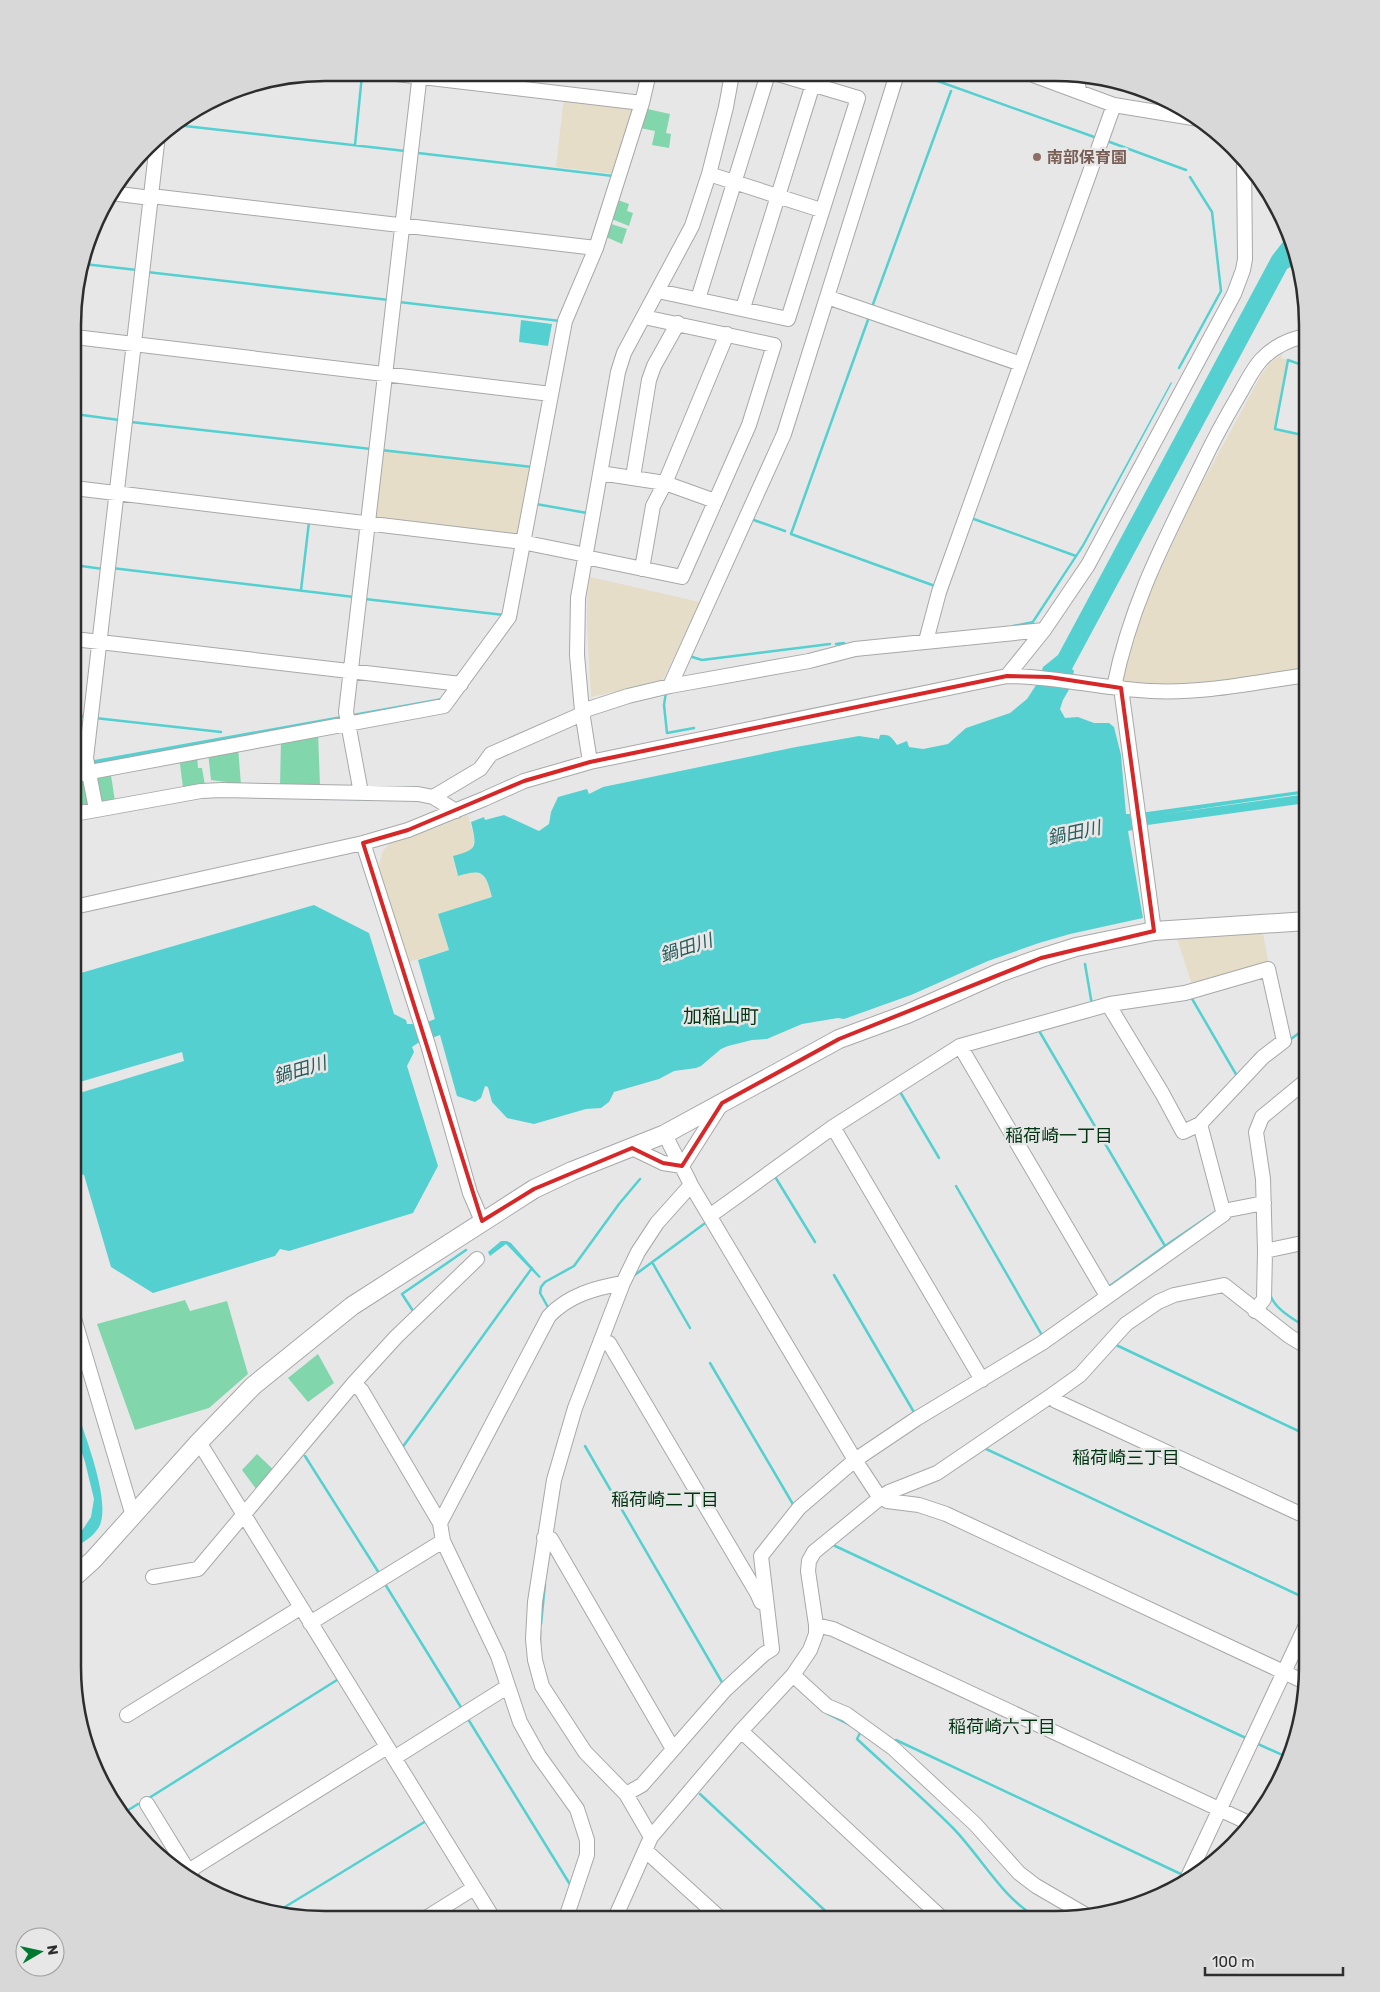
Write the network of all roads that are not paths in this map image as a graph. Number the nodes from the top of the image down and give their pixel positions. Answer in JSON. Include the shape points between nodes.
{"nodes":[{"id":1,"x":419,"y":81,"type":"edge"},
{"id":2,"x":474,"y":81,"type":"edge"},
{"id":3,"x":646,"y":81,"type":"edge"},
{"id":4,"x":731,"y":81,"type":"edge"},
{"id":5,"x":766,"y":81,"type":"edge"},
{"id":6,"x":802,"y":81,"type":"edge"},
{"id":7,"x":895,"y":81,"type":"edge"},
{"id":8,"x":1052,"y":81,"type":"edge"},
{"id":9,"x":1078,"y":82,"type":"edge"},
{"id":10,"x":813,"y":84,"type":"junction"},
{"id":11,"x":1079,"y":92,"type":"junction"},
{"id":12,"x":642,"y":103,"type":"junction"},
{"id":13,"x":1114,"y":105,"type":"junction"},
{"id":14,"x":1180,"y":116,"type":"edge"},
{"id":15,"x":156,"y":150,"type":"edge"},
{"id":16,"x":1244,"y":172,"type":"edge"},
{"id":17,"x":709,"y":174,"type":"junction"},
{"id":18,"x":734,"y":183,"type":"junction"},
{"id":19,"x":119,"y":194,"type":"edge"},
{"id":20,"x":778,"y":196,"type":"junction"},
{"id":21,"x":151,"y":197,"type":"junction"},
{"id":22,"x":821,"y":210,"type":"junction"},
{"id":23,"x":402,"y":225,"type":"junction"},
{"id":24,"x":596,"y":248,"type":"junction"},
{"id":25,"x":658,"y":291,"type":"junction"},
{"id":26,"x":827,"y":297,"type":"junction"},
{"id":27,"x":698,"y":299,"type":"junction"},
{"id":28,"x":743,"y":308,"type":"junction"},
{"id":29,"x":644,"y":317,"type":"junction"},
{"id":30,"x":678,"y":323,"type":"junction"},
{"id":31,"x":727,"y":334,"type":"junction"},
{"id":32,"x":81,"y":339,"type":"edge"},
{"id":33,"x":1299,"y":339,"type":"edge"},
{"id":34,"x":134,"y":344,"type":"junction"},
{"id":35,"x":1021,"y":364,"type":"junction"},
{"id":36,"x":385,"y":374,"type":"junction"},
{"id":37,"x":551,"y":394,"type":"junction"},
{"id":38,"x":600,"y":473,"type":"junction"},
{"id":39,"x":633,"y":477,"type":"junction"},
{"id":40,"x":665,"y":483,"type":"junction"},
{"id":41,"x":81,"y":489,"type":"edge"},
{"id":42,"x":118,"y":494,"type":"junction"},
{"id":43,"x":715,"y":501,"type":"junction"},
{"id":44,"x":368,"y":522,"type":"junction"},
{"id":45,"x":521,"y":542,"type":"junction"},
{"id":46,"x":585,"y":556,"type":"junction"},
{"id":47,"x":642,"y":569,"type":"junction"},
{"id":48,"x":1044,"y":630,"type":"junction"},
{"id":49,"x":81,"y":640,"type":"edge"},
{"id":50,"x":926,"y":641,"type":"junction"},
{"id":51,"x":100,"y":642,"type":"junction"},
{"id":52,"x":351,"y":671,"type":"junction"},
{"id":53,"x":1007,"y":676,"type":"junction"},
{"id":54,"x":1299,"y":676,"type":"edge"},
{"id":55,"x":461,"y":684,"type":"junction"},
{"id":56,"x":670,"y":686,"type":"junction"},
{"id":57,"x":1117,"y":687,"type":"junction"},
{"id":58,"x":582,"y":712,"type":"junction"},
{"id":59,"x":347,"y":719,"type":"junction"},
{"id":60,"x":590,"y":762,"type":"junction"},
{"id":61,"x":84,"y":765,"type":"edge"},
{"id":62,"x":361,"y":793,"type":"junction"},
{"id":63,"x":432,"y":797,"type":"junction"},
{"id":64,"x":96,"y":809,"type":"junction"},
{"id":65,"x":456,"y":811,"type":"junction"},
{"id":66,"x":81,"y":812,"type":"edge"},
{"id":67,"x":363,"y":843,"type":"junction"},
{"id":68,"x":81,"y":906,"type":"edge"},
{"id":69,"x":1299,"y":922,"type":"edge"},
{"id":70,"x":1154,"y":931,"type":"junction"},
{"id":71,"x":1110,"y":1004,"type":"junction"},
{"id":72,"x":960,"y":1046,"type":"junction"},
{"id":73,"x":1299,"y":1087,"type":"edge"},
{"id":74,"x":722,"y":1103,"type":"junction"},
{"id":75,"x":1200,"y":1124,"type":"junction"},
{"id":76,"x":833,"y":1127,"type":"junction"},
{"id":77,"x":665,"y":1134,"type":"junction"},
{"id":78,"x":632,"y":1148,"type":"junction"},
{"id":79,"x":682,"y":1166,"type":"junction"},
{"id":80,"x":692,"y":1185,"type":"junction"},
{"id":81,"x":1264,"y":1204,"type":"junction"},
{"id":82,"x":1223,"y":1211,"type":"junction"},
{"id":83,"x":711,"y":1215,"type":"junction"},
{"id":84,"x":482,"y":1221,"type":"junction"},
{"id":85,"x":1299,"y":1244,"type":"edge"},
{"id":86,"x":1265,"y":1251,"type":"junction"},
{"id":87,"x":477,"y":1259,"type":"dead end"},
{"id":88,"x":622,"y":1283,"type":"junction"},
{"id":89,"x":1107,"y":1296,"type":"junction"},
{"id":90,"x":1255,"y":1311,"type":"junction"},
{"id":91,"x":601,"y":1340,"type":"junction"},
{"id":92,"x":81,"y":1342,"type":"edge"},
{"id":93,"x":1299,"y":1342,"type":"edge"},
{"id":94,"x":982,"y":1380,"type":"junction"},
{"id":95,"x":354,"y":1383,"type":"junction"},
{"id":96,"x":1052,"y":1395,"type":"junction"},
{"id":97,"x":198,"y":1442,"type":"junction"},
{"id":98,"x":855,"y":1460,"type":"junction"},
{"id":99,"x":884,"y":1498,"type":"junction"},
{"id":100,"x":1299,"y":1513,"type":"edge"},
{"id":101,"x":133,"y":1516,"type":"junction"},
{"id":102,"x":243,"y":1517,"type":"junction"},
{"id":103,"x":440,"y":1523,"type":"junction"},
{"id":104,"x":544,"y":1538,"type":"junction"},
{"id":105,"x":443,"y":1541,"type":"junction"},
{"id":106,"x":90,"y":1563,"type":"junction"},
{"id":107,"x":81,"y":1565,"type":"edge"},
{"id":108,"x":81,"y":1571,"type":"edge"},
{"id":109,"x":153,"y":1576,"type":"dead end"},
{"id":110,"x":765,"y":1602,"type":"junction"},
{"id":111,"x":300,"y":1608,"type":"junction"},
{"id":112,"x":310,"y":1623,"type":"junction"},
{"id":113,"x":820,"y":1625,"type":"junction"},
{"id":114,"x":1299,"y":1640,"type":"edge"},
{"id":115,"x":1284,"y":1672,"type":"junction"},
{"id":116,"x":796,"y":1678,"type":"junction"},
{"id":117,"x":1298,"y":1679,"type":"edge"},
{"id":118,"x":507,"y":1686,"type":"junction"},
{"id":119,"x":127,"y":1715,"type":"dead end"},
{"id":120,"x":743,"y":1734,"type":"junction"},
{"id":121,"x":673,"y":1749,"type":"junction"},
{"id":122,"x":390,"y":1753,"type":"junction"},
{"id":123,"x":626,"y":1794,"type":"junction"},
{"id":124,"x":147,"y":1804,"type":"dead end"},
{"id":125,"x":1219,"y":1809,"type":"junction"},
{"id":126,"x":1244,"y":1821,"type":"edge"},
{"id":127,"x":652,"y":1837,"type":"junction"},
{"id":128,"x":649,"y":1853,"type":"junction"},
{"id":129,"x":181,"y":1863,"type":"edge"},
{"id":130,"x":1191,"y":1870,"type":"edge"},
{"id":131,"x":194,"y":1873,"type":"edge"},
{"id":132,"x":474,"y":1888,"type":"junction"},
{"id":133,"x":1077,"y":1910,"type":"edge"},
{"id":134,"x":437,"y":1911,"type":"edge"},
{"id":135,"x":489,"y":1911,"type":"edge"},
{"id":136,"x":568,"y":1911,"type":"edge"},
{"id":137,"x":619,"y":1911,"type":"edge"},
{"id":138,"x":712,"y":1911,"type":"edge"},
{"id":139,"x":935,"y":1911,"type":"edge"}],
"edges":[{"from":1,"to":23,"type":"street"},
{"from":2,"to":12,"type":"street"},
{"from":3,"to":12,"type":"street"},
{"from":4,"to":17,"type":"street"},
{"from":5,"to":18,"type":"street"},
{"from":6,"to":10,"type":"street"},
{"from":7,"to":26,"type":"street"},
{"from":8,"to":11,"type":"street"},
{"from":9,"to":11,"type":"street"},
{"from":10,"to":20,"type":"street"},
{"from":10,"to":22,"type":"street","via":[[858,98]]},
{"from":11,"to":13,"type":"street"},
{"from":12,"to":24,"type":"street"},
{"from":13,"to":14,"type":"street"},
{"from":13,"to":35,"type":"street"},
{"from":15,"to":21,"type":"street"},
{"from":16,"to":48,"type":"street","via":[[1245,259],[1239,282],[1088,565]]},
{"from":17,"to":18,"type":"street"},
{"from":17,"to":25,"type":"street","via":[[692,226]]},
{"from":18,"to":20,"type":"street"},
{"from":18,"to":27,"type":"street"},
{"from":19,"to":21,"type":"street"},
{"from":20,"to":22,"type":"street"},
{"from":20,"to":28,"type":"street"},
{"from":21,"to":23,"type":"street"},
{"from":21,"to":34,"type":"street"},
{"from":22,"to":28,"type":"street","via":[[788,319]]},
{"from":23,"to":24,"type":"street"},
{"from":23,"to":36,"type":"street"},
{"from":24,"to":37,"type":"street","via":[[565,322]]},
{"from":25,"to":27,"type":"street"},
{"from":25,"to":29,"type":"street"},
{"from":26,"to":35,"type":"street"},
{"from":26,"to":56,"type":"street","via":[[784,434]]},
{"from":27,"to":28,"type":"street"},
{"from":29,"to":30,"type":"street"},
{"from":29,"to":38,"type":"street","via":[[624,353],[618,372]]},
{"from":30,"to":31,"type":"street"},
{"from":30,"to":39,"type":"street","via":[[649,380]]},
{"from":31,"to":40,"type":"street"},
{"from":31,"to":43,"type":"street","via":[[774,345],[749,425]]},
{"from":32,"to":34,"type":"street"},
{"from":33,"to":57,"type":"street","via":[[1283,343],[1260,361],[1214,439],[1142,589],[1120,653]]},
{"from":34,"to":36,"type":"street"},
{"from":34,"to":42,"type":"street"},
{"from":35,"to":50,"type":"street","via":[[939,592]]},
{"from":36,"to":37,"type":"street"},
{"from":36,"to":44,"type":"street"},
{"from":37,"to":45,"type":"street"},
{"from":38,"to":39,"type":"street"},
{"from":38,"to":46,"type":"street"},
{"from":39,"to":40,"type":"street"},
{"from":40,"to":43,"type":"street"},
{"from":40,"to":47,"type":"street","via":[[653,506]]},
{"from":41,"to":42,"type":"street"},
{"from":42,"to":44,"type":"street"},
{"from":42,"to":51,"type":"street"},
{"from":43,"to":47,"type":"street","via":[[682,577]]},
{"from":44,"to":45,"type":"street"},
{"from":44,"to":52,"type":"street"},
{"from":45,"to":46,"type":"street"},
{"from":45,"to":55,"type":"street","via":[[509,617]]},
{"from":46,"to":47,"type":"street"},
{"from":46,"to":58,"type":"street","via":[[577,625]]},
{"from":48,"to":50,"type":"street"},
{"from":48,"to":53,"type":"street"},
{"from":49,"to":51,"type":"street"},
{"from":50,"to":56,"type":"street","via":[[855,649],[809,661]]},
{"from":51,"to":52,"type":"street"},
{"from":51,"to":61,"type":"street"},
{"from":52,"to":55,"type":"street"},
{"from":52,"to":59,"type":"street"},
{"from":53,"to":57,"type":"street"},
{"from":53,"to":60,"type":"street"},
{"from":54,"to":57,"type":"street","via":[[1210,689],[1172,691]]},
{"from":55,"to":59,"type":"street","via":[[444,706]]},
{"from":56,"to":58,"type":"street"},
{"from":57,"to":70,"type":"street"},
{"from":58,"to":60,"type":"street"},
{"from":58,"to":63,"type":"street","via":[[491,754],[480,769]]},
{"from":59,"to":61,"type":"street"},
{"from":59,"to":62,"type":"street"},
{"from":60,"to":65,"type":"street","via":[[524,781]]},
{"from":61,"to":64,"type":"street"},
{"from":62,"to":63,"type":"street"},
{"from":62,"to":64,"type":"street","via":[[201,791]]},
{"from":63,"to":65,"type":"street"},
{"from":64,"to":66,"type":"street"},
{"from":65,"to":67,"type":"street"},
{"from":67,"to":68,"type":"street"},
{"from":67,"to":84,"type":"street","via":[[428,1045],[470,1193]]},
{"from":69,"to":70,"type":"main road"},
{"from":70,"to":74,"type":"main road","via":[[1076,947],[999,973],[907,1014],[839,1039]]},
{"from":71,"to":72,"type":"street"},
{"from":71,"to":75,"type":"street","via":[[1183,1132]]},
{"from":71,"to":75,"type":"street","via":[[1186,993],[1268,969],[1284,1041],[1263,1057]]},
{"from":72,"to":76,"type":"street"},
{"from":72,"to":89,"type":"street"},
{"from":73,"to":81,"type":"street","via":[[1262,1117],[1256,1132]]},
{"from":74,"to":77,"type":"main road"},
{"from":74,"to":79,"type":"street"},
{"from":75,"to":82,"type":"street"},
{"from":76,"to":83,"type":"street"},
{"from":76,"to":94,"type":"street"},
{"from":77,"to":78,"type":"main road"},
{"from":77,"to":79,"type":"street"},
{"from":78,"to":79,"type":"street","via":[[663,1163]]},
{"from":78,"to":84,"type":"main road","via":[[534,1189]]},
{"from":79,"to":80,"type":"street"},
{"from":80,"to":83,"type":"street"},
{"from":80,"to":88,"type":"street","via":[[657,1223]]},
{"from":81,"to":82,"type":"street"},
{"from":81,"to":86,"type":"street"},
{"from":82,"to":89,"type":"street","via":[[1224,1214]]},
{"from":83,"to":98,"type":"street"},
{"from":84,"to":97,"type":"main road","via":[[352,1306],[253,1386]]},
{"from":85,"to":86,"type":"street"},
{"from":86,"to":90,"type":"street","via":[[1264,1299]]},
{"from":87,"to":95,"type":"street","via":[[396,1337]]},
{"from":88,"to":91,"type":"street"},
{"from":88,"to":103,"type":"street","via":[[584,1292],[560,1304],[549,1316]]},
{"from":89,"to":94,"type":"street","via":[[1042,1343]]},
{"from":90,"to":93,"type":"street"},
{"from":90,"to":96,"type":"street","via":[[1224,1285],[1174,1295],[1126,1324],[1080,1375]]},
{"from":91,"to":104,"type":"street","via":[[564,1444]]},
{"from":91,"to":110,"type":"street","via":[[610,1343],[761,1602]]},
{"from":92,"to":101,"type":"street"},
{"from":94,"to":98,"type":"street"},
{"from":95,"to":102,"type":"street"},
{"from":95,"to":103,"type":"street","via":[[362,1391]]},
{"from":96,"to":99,"type":"street","via":[[938,1473],[890,1492]]},
{"from":96,"to":100,"type":"street","via":[[1056,1401]]},
{"from":97,"to":101,"type":"main road"},
{"from":97,"to":102,"type":"street"},
{"from":98,"to":99,"type":"street"},
{"from":98,"to":110,"type":"street","via":[[799,1508],[761,1556]]},
{"from":99,"to":113,"type":"street","via":[[810,1557],[808,1571]]},
{"from":99,"to":115,"type":"street","via":[[946,1514]]},
{"from":101,"to":106,"type":"main road"},
{"from":102,"to":109,"type":"street","via":[[198,1569]]},
{"from":102,"to":111,"type":"street"},
{"from":103,"to":105,"type":"street"},
{"from":104,"to":121,"type":"street","via":[[551,1539]]},
{"from":104,"to":123,"type":"street","via":[[533,1639],[542,1686],[585,1752]]},
{"from":105,"to":112,"type":"street"},
{"from":105,"to":118,"type":"street","via":[[498,1656]]},
{"from":106,"to":107,"type":"street"},
{"from":106,"to":108,"type":"main road"},
{"from":110,"to":121,"type":"street","via":[[772,1649],[726,1689]]},
{"from":111,"to":112,"type":"street"},
{"from":111,"to":119,"type":"street"},
{"from":112,"to":122,"type":"street"},
{"from":113,"to":116,"type":"street"},
{"from":113,"to":125,"type":"street"},
{"from":114,"to":115,"type":"street"},
{"from":115,"to":117,"type":"street"},
{"from":115,"to":125,"type":"street"},
{"from":116,"to":120,"type":"street"},
{"from":116,"to":133,"type":"street","via":[[827,1706],[846,1714],[893,1748],[975,1824],[1020,1873]]},
{"from":118,"to":122,"type":"street"},
{"from":118,"to":136,"type":"street","via":[[520,1722],[534,1747],[577,1808],[587,1840],[587,1855]]},
{"from":120,"to":127,"type":"street"},
{"from":120,"to":139,"type":"street"},
{"from":121,"to":123,"type":"street","via":[[642,1785]]},
{"from":122,"to":131,"type":"street"},
{"from":122,"to":132,"type":"street"},
{"from":123,"to":127,"type":"street"},
{"from":124,"to":129,"type":"street"},
{"from":125,"to":126,"type":"street"},
{"from":125,"to":130,"type":"street"},
{"from":127,"to":128,"type":"street"},
{"from":128,"to":137,"type":"street"},
{"from":128,"to":138,"type":"street"},
{"from":132,"to":134,"type":"street"},
{"from":132,"to":135,"type":"street"}]}
